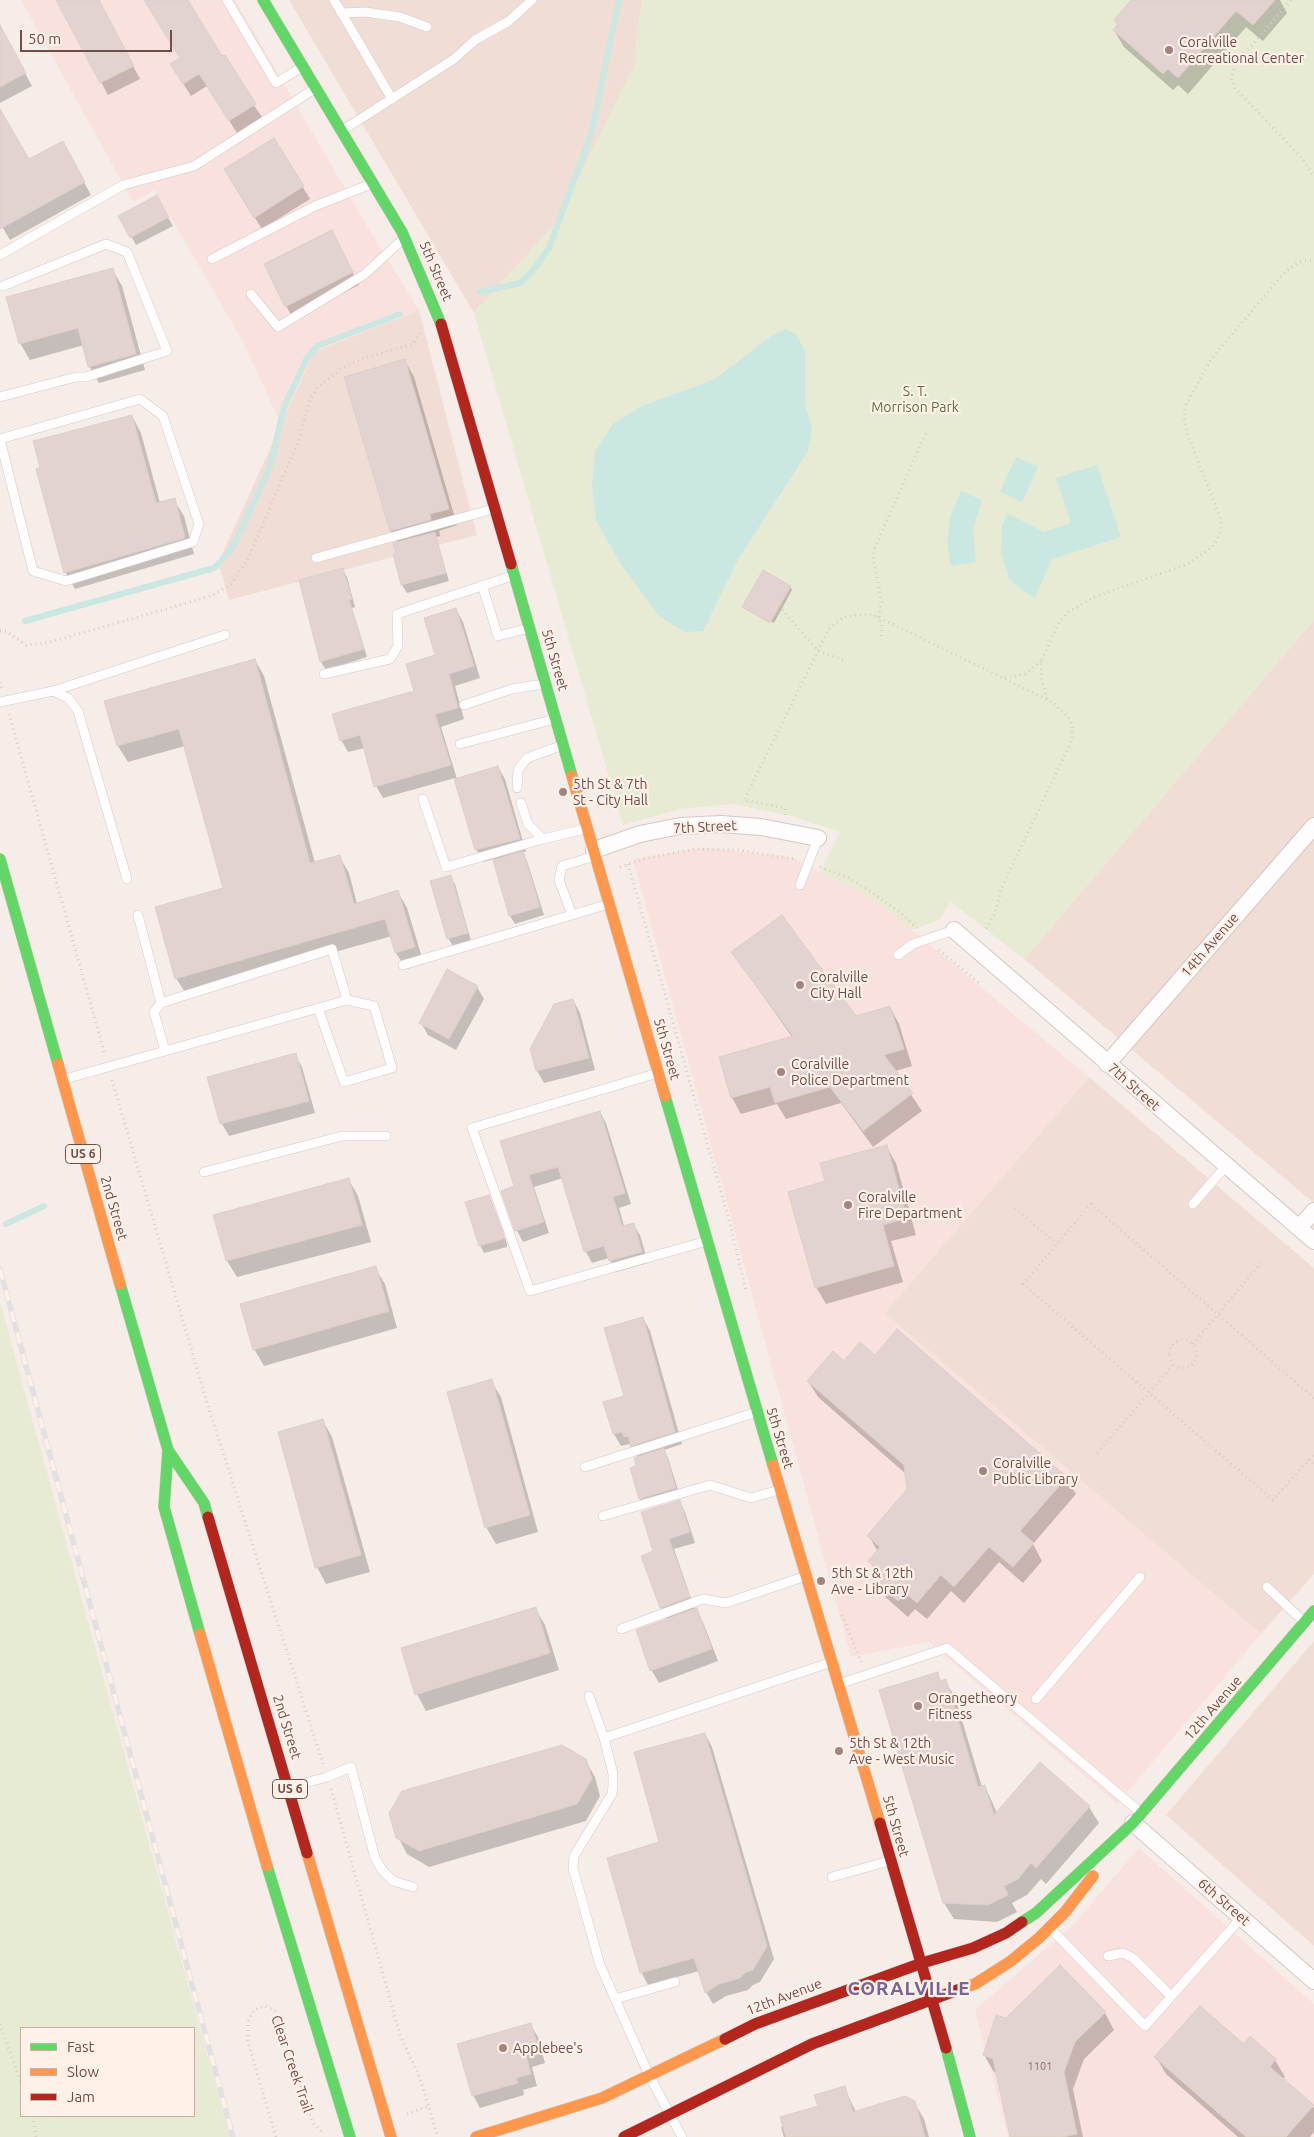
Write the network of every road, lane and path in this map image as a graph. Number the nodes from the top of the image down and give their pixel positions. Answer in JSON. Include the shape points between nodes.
{"nodes":[{"id":1,"x":227,"y":0,"type":"edge"},
{"id":2,"x":265,"y":0,"type":"edge"},
{"id":3,"x":334,"y":0,"type":"edge"},
{"id":4,"x":532,"y":0,"type":"edge"},
{"id":5,"x":1291,"y":0,"type":"edge"},
{"id":6,"x":341,"y":13,"type":"junction"},
{"id":7,"x":427,"y":27,"type":"dead end"},
{"id":8,"x":304,"y":66,"type":"junction"},
{"id":9,"x":316,"y":88,"type":"junction"},
{"id":10,"x":392,"y":99,"type":"junction"},
{"id":11,"x":343,"y":130,"type":"junction"},
{"id":12,"x":1314,"y":176,"type":"edge"},
{"id":13,"x":374,"y":182,"type":"junction"},
{"id":14,"x":404,"y":237,"type":"junction"},
{"id":15,"x":0,"y":254,"type":"edge"},
{"id":16,"x":212,"y":259,"type":"dead end"},
{"id":17,"x":1314,"y":260,"type":"edge"},
{"id":18,"x":3,"y":286,"type":"dead end"},
{"id":19,"x":251,"y":294,"type":"dead end"},
{"id":20,"x":419,"y":324,"type":"dead end"},
{"id":21,"x":0,"y":396,"type":"edge"},
{"id":22,"x":926,"y":433,"type":"dead end"},
{"id":23,"x":0,"y":439,"type":"edge"},
{"id":24,"x":496,"y":508,"type":"junction"},
{"id":25,"x":316,"y":558,"type":"dead end"},
{"id":26,"x":515,"y":575,"type":"junction"},
{"id":27,"x":482,"y":586,"type":"junction"},
{"id":28,"x":779,"y":606,"type":"dead end"},
{"id":29,"x":878,"y":617,"type":"junction"},
{"id":30,"x":530,"y":627,"type":"junction"},
{"id":31,"x":0,"y":630,"type":"edge"},
{"id":32,"x":225,"y":635,"type":"dead end"},
{"id":33,"x":880,"y":636,"type":"dead end"},
{"id":34,"x":818,"y":651,"type":"junction"},
{"id":35,"x":843,"y":660,"type":"dead end"},
{"id":36,"x":1041,"y":661,"type":"junction"},
{"id":37,"x":324,"y":674,"type":"dead end"},
{"id":38,"x":1002,"y":678,"type":"junction"},
{"id":39,"x":0,"y":682,"type":"edge"},
{"id":40,"x":546,"y":683,"type":"junction"},
{"id":41,"x":53,"y":691,"type":"junction"},
{"id":42,"x":1047,"y":700,"type":"junction"},
{"id":43,"x":3,"y":701,"type":"edge"},
{"id":44,"x":464,"y":704,"type":"dead end"},
{"id":45,"x":555,"y":719,"type":"junction"},
{"id":46,"x":460,"y":744,"type":"dead end"},
{"id":47,"x":563,"y":745,"type":"junction"},
{"id":48,"x":517,"y":788,"type":"dead end"},
{"id":49,"x":423,"y":799,"type":"dead end"},
{"id":50,"x":521,"y":803,"type":"dead end"},
{"id":51,"x":784,"y":820,"type":"dead end"},
{"id":52,"x":1314,"y":826,"type":"edge"},
{"id":53,"x":588,"y":829,"type":"junction"},
{"id":54,"x":818,"y":838,"type":"joint"},
{"id":55,"x":542,"y":840,"type":"junction"},
{"id":56,"x":594,"y":853,"type":"junction"},
{"id":57,"x":0,"y":859,"type":"edge"},
{"id":58,"x":798,"y":860,"type":"dead end"},
{"id":59,"x":628,"y":864,"type":"junction"},
{"id":60,"x":821,"y":867,"type":"dead end"},
{"id":61,"x":616,"y":869,"type":"dead end"},
{"id":62,"x":127,"y":879,"type":"dead end"},
{"id":63,"x":800,"y":885,"type":"dead end"},
{"id":64,"x":610,"y":904,"type":"junction"},
{"id":65,"x":138,"y":915,"type":"dead end"},
{"id":66,"x":572,"y":915,"type":"junction"},
{"id":67,"x":954,"y":930,"type":"joint"},
{"id":68,"x":920,"y":931,"type":"dead end"},
{"id":69,"x":979,"y":937,"type":"dead end"},
{"id":70,"x":940,"y":951,"type":"dead end"},
{"id":71,"x":898,"y":955,"type":"dead end"},
{"id":72,"x":403,"y":965,"type":"dead end"},
{"id":73,"x":980,"y":984,"type":"dead end"},
{"id":74,"x":347,"y":1000,"type":"junction"},
{"id":75,"x":161,"y":1003,"type":"junction"},
{"id":76,"x":318,"y":1008,"type":"junction"},
{"id":77,"x":165,"y":1051,"type":"junction"},
{"id":78,"x":1107,"y":1064,"type":"junction"},
{"id":79,"x":108,"y":1067,"type":"junction"},
{"id":80,"x":659,"y":1073,"type":"junction"},
{"id":81,"x":62,"y":1080,"type":"junction"},
{"id":82,"x":386,"y":1136,"type":"dead end"},
{"id":83,"x":1226,"y":1166,"type":"junction"},
{"id":84,"x":204,"y":1172,"type":"dead end"},
{"id":85,"x":1193,"y":1204,"type":"dead end"},
{"id":86,"x":1015,"y":1208,"type":"dead end"},
{"id":87,"x":1314,"y":1211,"type":"edge"},
{"id":88,"x":1299,"y":1228,"type":"junction"},
{"id":89,"x":707,"y":1241,"type":"junction"},
{"id":90,"x":1314,"y":1242,"type":"edge"},
{"id":91,"x":1057,"y":1244,"type":"junction"},
{"id":92,"x":1261,"y":1262,"type":"dead end"},
{"id":93,"x":748,"y":1296,"type":"dead end"},
{"id":94,"x":1218,"y":1314,"type":"junction"},
{"id":95,"x":1193,"y":1344,"type":"junction"},
{"id":96,"x":1174,"y":1364,"type":"junction"},
{"id":97,"x":1148,"y":1394,"type":"junction"},
{"id":98,"x":1314,"y":1398,"type":"edge"},
{"id":99,"x":757,"y":1412,"type":"junction"},
{"id":100,"x":168,"y":1450,"type":"junction"},
{"id":101,"x":1097,"y":1453,"type":"dead end"},
{"id":102,"x":1314,"y":1454,"type":"edge"},
{"id":103,"x":1308,"y":1460,"type":"junction"},
{"id":104,"x":1314,"y":1466,"type":"edge"},
{"id":105,"x":585,"y":1468,"type":"dead end"},
{"id":106,"x":780,"y":1490,"type":"junction"},
{"id":107,"x":604,"y":1516,"type":"dead end"},
{"id":108,"x":806,"y":1576,"type":"junction"},
{"id":109,"x":1140,"y":1577,"type":"dead end"},
{"id":110,"x":1267,"y":1587,"type":"dead end"},
{"id":111,"x":839,"y":1608,"type":"dead end"},
{"id":112,"x":1314,"y":1611,"type":"edge"},
{"id":113,"x":1304,"y":1622,"type":"junction"},
{"id":114,"x":621,"y":1629,"type":"dead end"},
{"id":115,"x":832,"y":1662,"type":"junction"},
{"id":116,"x":862,"y":1664,"type":"dead end"},
{"id":117,"x":839,"y":1684,"type":"junction"},
{"id":118,"x":589,"y":1696,"type":"dead end"},
{"id":119,"x":1036,"y":1699,"type":"dead end"},
{"id":120,"x":604,"y":1738,"type":"junction"},
{"id":121,"x":327,"y":1777,"type":"junction"},
{"id":122,"x":290,"y":1787,"type":"junction"},
{"id":123,"x":1137,"y":1818,"type":"junction"},
{"id":124,"x":890,"y":1860,"type":"junction"},
{"id":125,"x":832,"y":1877,"type":"dead end"},
{"id":126,"x":413,"y":1887,"type":"dead end"},
{"id":127,"x":1241,"y":1918,"type":"junction"},
{"id":128,"x":1049,"y":1928,"type":"junction"},
{"id":129,"x":1108,"y":1956,"type":"dead end"},
{"id":130,"x":922,"y":1963,"type":"junction"},
{"id":131,"x":1314,"y":1981,"type":"edge"},
{"id":132,"x":675,"y":1982,"type":"dead end"},
{"id":133,"x":1171,"y":1996,"type":"junction"},
{"id":134,"x":615,"y":1999,"type":"junction"},
{"id":135,"x":933,"y":2001,"type":"junction"},
{"id":136,"x":0,"y":2024,"type":"edge"},
{"id":137,"x":649,"y":2075,"type":"junction"},
{"id":138,"x":20,"y":2080,"type":"edge"},
{"id":139,"x":429,"y":2106,"type":"junction"},
{"id":140,"x":404,"y":2114,"type":"dead end"},
{"id":141,"x":670,"y":2116,"type":"junction"},
{"id":142,"x":33,"y":2117,"type":"edge"},
{"id":143,"x":331,"y":2135,"type":"dead end"},
{"id":144,"x":36,"y":2137,"type":"edge"},
{"id":145,"x":276,"y":2137,"type":"edge"},
{"id":146,"x":350,"y":2137,"type":"edge"},
{"id":147,"x":391,"y":2137,"type":"edge"},
{"id":148,"x":438,"y":2137,"type":"edge"},
{"id":149,"x":476,"y":2137,"type":"edge"},
{"id":150,"x":624,"y":2137,"type":"edge"},
{"id":151,"x":682,"y":2137,"type":"edge"},
{"id":152,"x":970,"y":2137,"type":"edge"}],
"edges":[{"from":1,"to":8,"type":"lane","via":[[276,83]]},
{"from":2,"to":8,"type":"main road","name":"5th Street"},
{"from":3,"to":6,"type":"lane"},
{"from":4,"to":10,"type":"lane","via":[[509,21],[475,40],[454,59]]},
{"from":5,"to":12,"type":"path","via":[[1235,65],[1230,80],[1301,157]]},
{"from":6,"to":7,"type":"lane","via":[[365,12],[400,17]]},
{"from":6,"to":10,"type":"lane"},
{"from":8,"to":9,"type":"main road","name":"5th Street"},
{"from":9,"to":11,"type":"main road","name":"5th Street"},
{"from":9,"to":15,"type":"lane","via":[[194,166],[123,185]]},
{"from":10,"to":11,"type":"lane"},
{"from":11,"to":13,"type":"main road","name":"5th Street"},
{"from":13,"to":14,"type":"main road","name":"5th Street"},
{"from":13,"to":16,"type":"lane","via":[[315,206]]},
{"from":14,"to":19,"type":"lane","via":[[365,274],[278,327]]},
{"from":14,"to":24,"type":"main road","name":"5th Street","via":[[448,342]]},
{"from":17,"to":36,"type":"path","via":[[1299,262],[1286,272],[1212,358],[1186,404],[1187,433],[1220,517],[1221,530],[1212,547],[1188,564],[1115,588],[1076,607],[1059,623]]},
{"from":18,"to":21,"type":"lane","via":[[106,244],[127,252],[167,351],[86,377]]},
{"from":20,"to":31,"type":"path","via":[[420,333],[413,344],[361,359],[342,368],[318,387],[310,399],[299,440],[248,558],[231,584],[211,596],[47,644],[26,645]]},
{"from":22,"to":29,"type":"path","via":[[875,547],[873,559],[882,602]]},
{"from":23,"to":23,"type":"lane","via":[[140,399],[163,416],[199,524],[193,542],[66,580],[33,571]]},
{"from":24,"to":25,"type":"lane"},
{"from":24,"to":26,"type":"main road","name":"5th Street"},
{"from":26,"to":27,"type":"lane"},
{"from":26,"to":30,"type":"main road","name":"5th Street"},
{"from":27,"to":30,"type":"lane","via":[[498,636]]},
{"from":27,"to":37,"type":"lane","via":[[397,614],[398,646],[390,659]]},
{"from":28,"to":34,"type":"path"},
{"from":29,"to":33,"type":"path","via":[[882,625]]},
{"from":29,"to":34,"type":"path","via":[[861,614],[844,617],[830,628]]},
{"from":29,"to":38,"type":"path"},
{"from":30,"to":40,"type":"main road","name":"5th Street"},
{"from":32,"to":41,"type":"lane"},
{"from":34,"to":35,"type":"path"},
{"from":34,"to":51,"type":"path","via":[[744,800],[785,808]]},
{"from":36,"to":38,"type":"path","via":[[1025,674]]},
{"from":36,"to":42,"type":"path"},
{"from":38,"to":42,"type":"path"},
{"from":39,"to":43,"type":"path"},
{"from":40,"to":44,"type":"lane","via":[[512,689]]},
{"from":40,"to":45,"type":"main road","name":"5th Street"},
{"from":41,"to":43,"type":"lane"},
{"from":41,"to":62,"type":"lane","via":[[68,698],[78,711]]},
{"from":42,"to":69,"type":"path","via":[[1070,719],[1072,740],[1001,889],[995,914]]},
{"from":43,"to":79,"type":"path"},
{"from":45,"to":46,"type":"lane"},
{"from":45,"to":47,"type":"main road","name":"5th Street"},
{"from":47,"to":48,"type":"lane","via":[[526,758],[518,770]]},
{"from":47,"to":53,"type":"main road","name":"5th Street"},
{"from":49,"to":55,"type":"lane","via":[[446,868]]},
{"from":50,"to":55,"type":"lane","via":[[528,824]]},
{"from":52,"to":78,"type":"street","name":"14th Avenue"},
{"from":53,"to":55,"type":"lane"},
{"from":53,"to":56,"type":"main road","name":"5th Street"},
{"from":54,"to":56,"type":"street","name":"7th Street","via":[[761,827],[680,826],[640,834]]},
{"from":54,"to":63,"type":"lane"},
{"from":56,"to":64,"type":"main road","name":"5th Street"},
{"from":56,"to":66,"type":"lane","via":[[562,866],[559,880]]},
{"from":57,"to":81,"type":"main road","name":"2nd Street","number":"US 6"},
{"from":58,"to":59,"type":"path","via":[[739,850],[695,849]]},
{"from":59,"to":61,"type":"path"},
{"from":59,"to":93,"type":"path"},
{"from":60,"to":68,"type":"path","via":[[864,887]]},
{"from":64,"to":66,"type":"lane"},
{"from":64,"to":80,"type":"main road","name":"5th Street"},
{"from":65,"to":75,"type":"lane"},
{"from":66,"to":72,"type":"lane"},
{"from":67,"to":71,"type":"lane","via":[[913,944]]},
{"from":67,"to":78,"type":"street","name":"7th Street"},
{"from":70,"to":73,"type":"path"},
{"from":74,"to":75,"type":"lane","via":[[332,949]]},
{"from":74,"to":76,"type":"lane"},
{"from":74,"to":76,"type":"lane","via":[[374,1006],[392,1068],[344,1082]]},
{"from":75,"to":77,"type":"lane","via":[[154,1012]]},
{"from":76,"to":77,"type":"lane"},
{"from":77,"to":79,"type":"lane"},
{"from":78,"to":83,"type":"street","name":"7th Street"},
{"from":79,"to":81,"type":"lane"},
{"from":79,"to":121,"type":"path","via":[[208,1406]]},
{"from":80,"to":89,"type":"main road","name":"5th Street"},
{"from":80,"to":89,"type":"lane","via":[[472,1128],[530,1291]]},
{"from":81,"to":100,"type":"main road","name":"2nd Street","number":"US 6"},
{"from":82,"to":84,"type":"lane","via":[[342,1136]]},
{"from":83,"to":85,"type":"lane"},
{"from":83,"to":88,"type":"street","name":"7th Street"},
{"from":86,"to":91,"type":"path"},
{"from":87,"to":88,"type":"street"},
{"from":88,"to":90,"type":"street","name":"7th Street"},
{"from":89,"to":99,"type":"main road","name":"5th Street"},
{"from":91,"to":94,"type":"path","via":[[1091,1204]]},
{"from":91,"to":97,"type":"path","via":[[1023,1284]]},
{"from":92,"to":94,"type":"path"},
{"from":94,"to":95,"type":"path"},
{"from":94,"to":98,"type":"path"},
{"from":95,"to":96,"type":"path","via":[[1197,1352],[1194,1361],[1183,1368]]},
{"from":95,"to":96,"type":"path","via":[[1185,1340],[1173,1344],[1169,1352]]},
{"from":96,"to":97,"type":"path"},
{"from":97,"to":101,"type":"path"},
{"from":97,"to":103,"type":"path","via":[[1273,1500]]},
{"from":99,"to":105,"type":"lane"},
{"from":99,"to":106,"type":"main road","name":"5th Street"},
{"from":100,"to":122,"type":"main road","name":"2nd Street","number":"US 6","via":[[204,1503]]},
{"from":100,"to":146,"type":"main road","name":"2nd Street","number":"US 6","via":[[164,1507],[248,1804]]},
{"from":102,"to":103,"type":"path"},
{"from":103,"to":104,"type":"path"},
{"from":106,"to":107,"type":"lane","via":[[751,1498],[710,1485]]},
{"from":106,"to":108,"type":"main road","name":"5th Street"},
{"from":108,"to":114,"type":"lane","via":[[726,1604],[703,1600]]},
{"from":108,"to":115,"type":"main road","name":"5th Street"},
{"from":109,"to":119,"type":"lane"},
{"from":110,"to":113,"type":"lane"},
{"from":111,"to":116,"type":"path"},
{"from":112,"to":113,"type":"main road","name":"12th Avenue"},
{"from":113,"to":123,"type":"main road","name":"12th Avenue"},
{"from":115,"to":117,"type":"main road","name":"5th Street"},
{"from":115,"to":120,"type":"lane"},
{"from":117,"to":123,"type":"lane","via":[[947,1648]]},
{"from":117,"to":124,"type":"main road","name":"5th Street"},
{"from":118,"to":120,"type":"lane"},
{"from":120,"to":134,"type":"lane","via":[[613,1774],[612,1794],[574,1856],[573,1868],[600,1965]]},
{"from":121,"to":122,"type":"lane"},
{"from":121,"to":126,"type":"lane","via":[[351,1767],[375,1858],[394,1881]]},
{"from":121,"to":139,"type":"path","via":[[400,2034]]},
{"from":122,"to":147,"type":"main road","name":"2nd Street","number":"US 6"},
{"from":123,"to":127,"type":"street","name":"6th Street"},
{"from":123,"to":128,"type":"main road","name":"12th Avenue"},
{"from":123,"to":130,"type":"main road","name":"12th Avenue","via":[[1036,1913],[1006,1933],[973,1948]]},
{"from":124,"to":125,"type":"lane"},
{"from":124,"to":130,"type":"main road","name":"5th Street"},
{"from":127,"to":131,"type":"street","name":"6th Street"},
{"from":127,"to":133,"type":"lane"},
{"from":128,"to":133,"type":"lane","via":[[1145,2026]]},
{"from":128,"to":135,"type":"main road","name":"12th Avenue","via":[[1011,1961],[975,1984]]},
{"from":129,"to":133,"type":"lane","via":[[1123,1953],[1133,1958]]},
{"from":130,"to":135,"type":"main road","name":"5th Street"},
{"from":130,"to":137,"type":"main road","name":"12th Avenue","via":[[755,2024]]},
{"from":132,"to":134,"type":"lane"},
{"from":134,"to":137,"type":"lane"},
{"from":135,"to":141,"type":"main road","name":"12th Avenue","via":[[812,2044]]},
{"from":135,"to":152,"type":"main road","name":"5th Street"},
{"from":136,"to":138,"type":"path"},
{"from":137,"to":141,"type":"lane"},
{"from":137,"to":149,"type":"main road","name":"12th Avenue","via":[[602,2098]]},
{"from":139,"to":140,"type":"path"},
{"from":139,"to":148,"type":"path"},
{"from":141,"to":150,"type":"main road","name":"12th Avenue"},
{"from":141,"to":151,"type":"lane"},
{"from":142,"to":144,"type":"path"},
{"from":143,"to":145,"type":"path","name":"Clear Creek Trail","via":[[325,2134],[312,2122],[276,2011],[265,2006],[254,2010],[248,2022],[248,2042]]}]}
